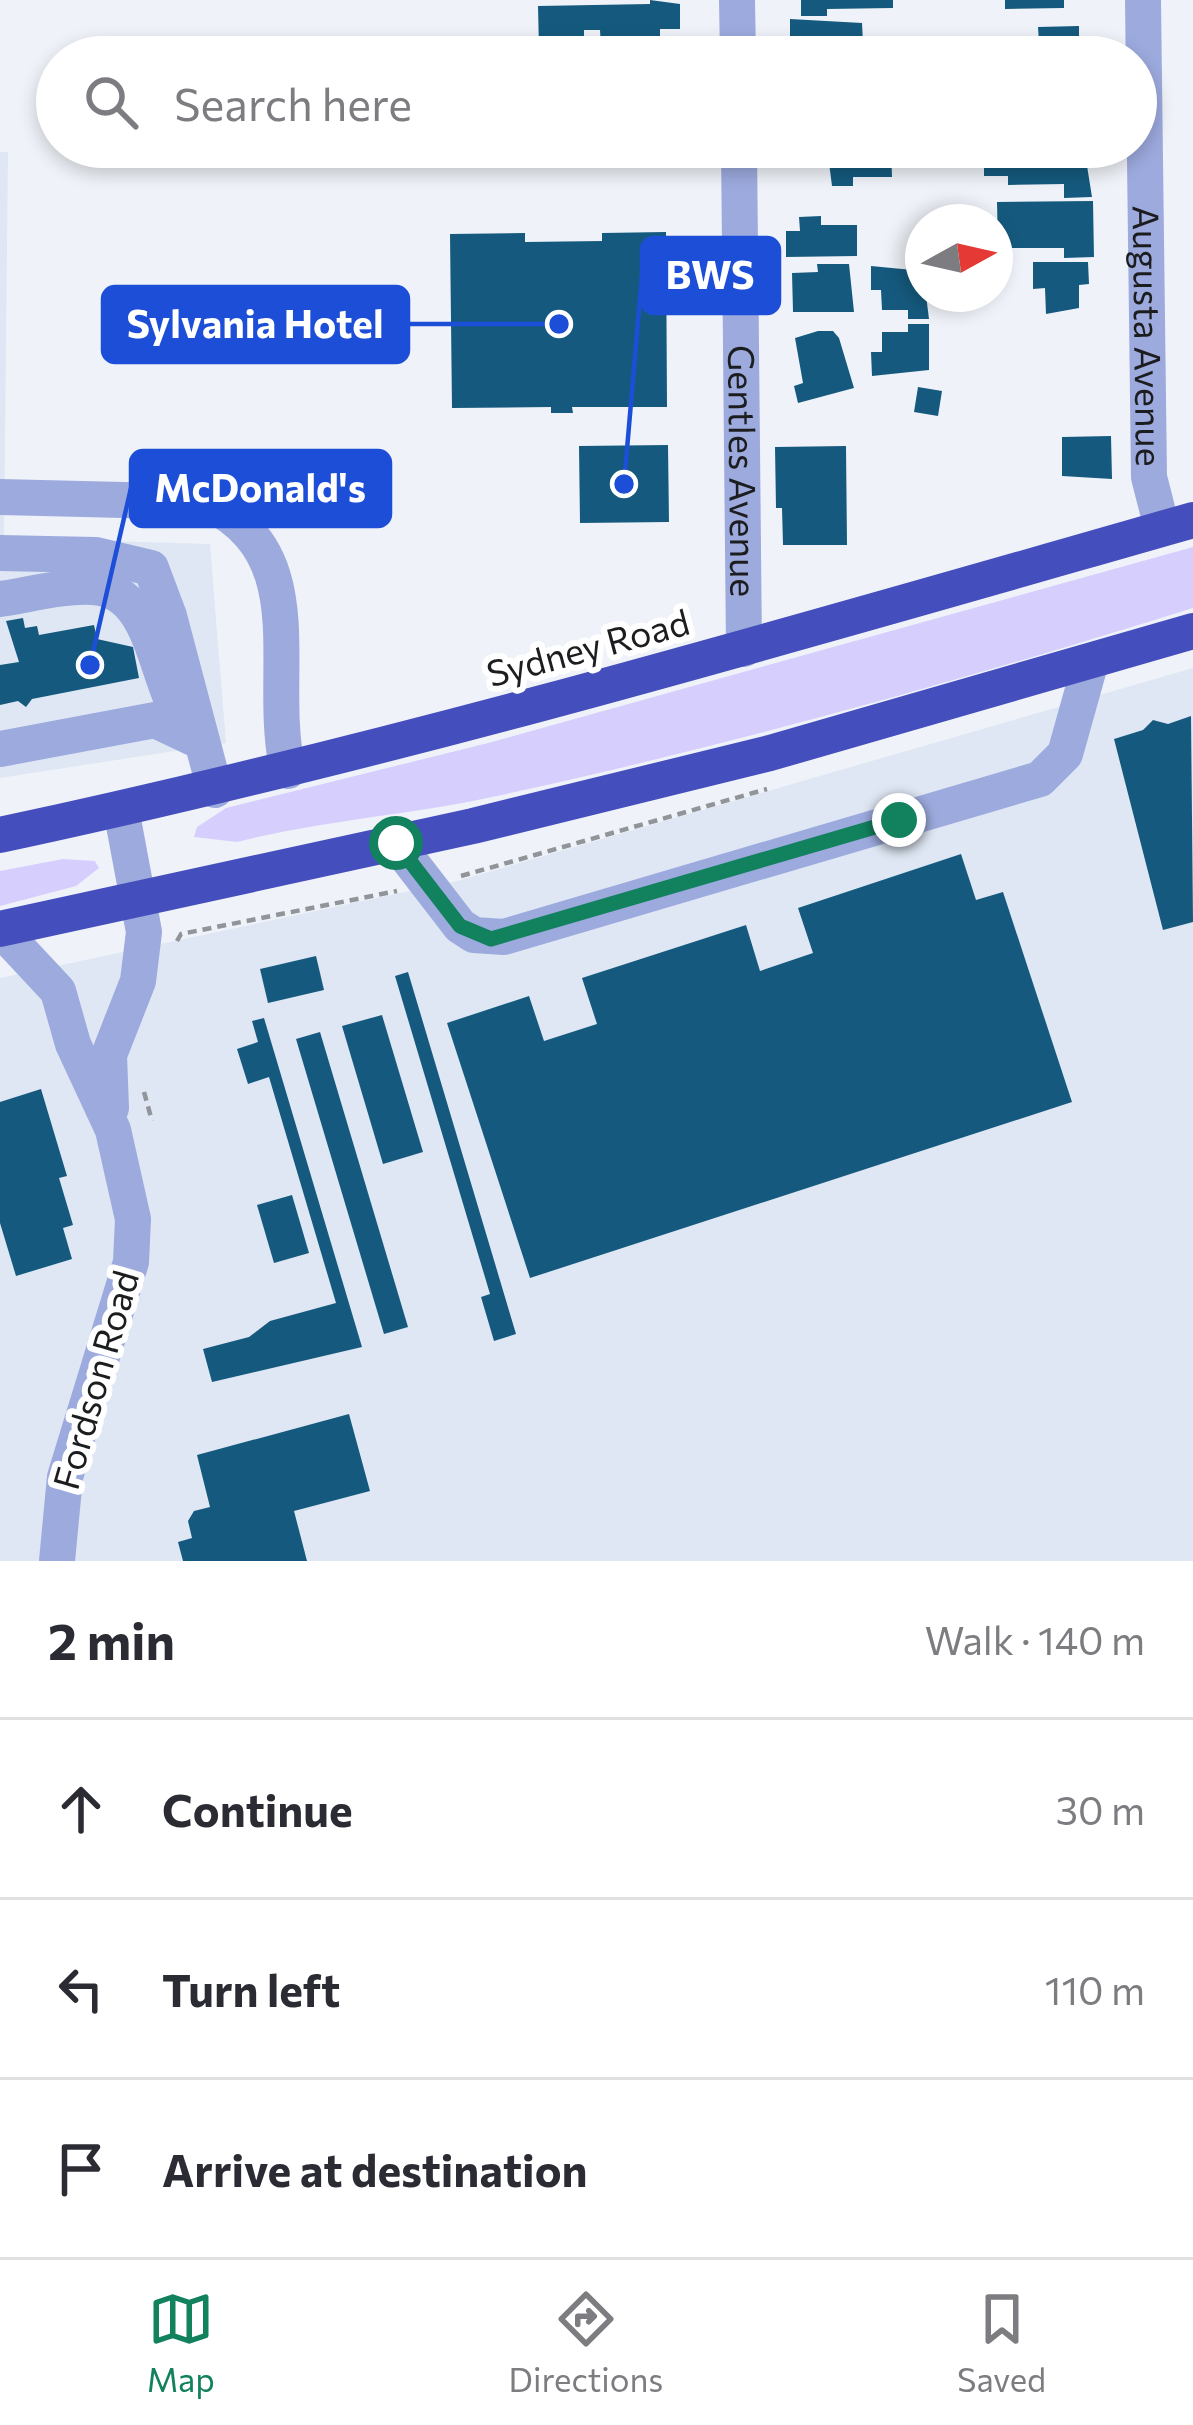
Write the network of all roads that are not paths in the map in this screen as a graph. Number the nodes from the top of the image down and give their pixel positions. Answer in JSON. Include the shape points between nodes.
{"nodes":[{"id":1,"x":737,"y":0,"type":"edge"},
{"id":2,"x":1143,"y":0,"type":"edge"},
{"id":3,"x":738,"y":36,"type":"edge"},
{"id":4,"x":1143,"y":36,"type":"edge"},
{"id":5,"x":739,"y":168,"type":"edge"},
{"id":6,"x":1145,"y":168,"type":"edge"},
{"id":7,"x":0,"y":497,"type":"edge"},
{"id":8,"x":1178,"y":524,"type":"edge"},
{"id":9,"x":0,"y":553,"type":"edge"},
{"id":10,"x":0,"y":599,"type":"edge"},
{"id":11,"x":1193,"y":631,"type":"edge"},
{"id":12,"x":744,"y":649,"type":"junction"},
{"id":13,"x":1090,"y":661,"type":"junction"},
{"id":14,"x":202,"y":742,"type":"junction"},
{"id":15,"x":0,"y":749,"type":"edge"},
{"id":16,"x":288,"y":771,"type":"junction"},
{"id":17,"x":215,"y":790,"type":"junction"},
{"id":18,"x":122,"y":809,"type":"junction"},
{"id":19,"x":0,"y":836,"type":"edge"},
{"id":20,"x":396,"y":843,"type":"junction"},
{"id":21,"x":139,"y":898,"type":"junction"},
{"id":22,"x":0,"y":929,"type":"edge"},
{"id":23,"x":112,"y":1130,"type":"junction"},
{"id":24,"x":57,"y":1561,"type":"edge"}],
"edges":[{"from":1,"to":3,"type":"street"},
{"from":2,"to":4,"type":"street","name":"Augusta Avenue"},
{"from":5,"to":12,"type":"street","name":"Gentles Avenue"},
{"from":6,"to":8,"type":"street","name":"Augusta Avenue","via":[[1149,477]]},
{"from":7,"to":16,"type":"street","via":[[206,502],[236,516],[259,540],[279,590],[279,733]]},
{"from":8,"to":12,"type":"highway","name":"Sydney Road"},
{"from":9,"to":14,"type":"street","via":[[96,555],[151,568]]},
{"from":10,"to":14,"type":"street","via":[[96,586],[126,599],[148,633],[174,711]]},
{"from":11,"to":13,"type":"highway"},
{"from":12,"to":16,"type":"highway","name":"Sydney Road"},
{"from":13,"to":20,"type":"highway","via":[[770,753]]},
{"from":13,"to":20,"type":"street","via":[[1064,754],[1040,779],[504,938],[460,926]]},
{"from":14,"to":15,"type":"street","via":[[155,720]]},
{"from":14,"to":17,"type":"street"},
{"from":16,"to":17,"type":"highway","name":"Sydney Road"},
{"from":17,"to":18,"type":"highway","name":"Sydney Road"},
{"from":18,"to":19,"type":"highway","name":"Sydney Road"},
{"from":18,"to":21,"type":"street","name":"Fordson Road"},
{"from":20,"to":21,"type":"highway"},
{"from":21,"to":22,"type":"highway"},
{"from":21,"to":23,"type":"street","name":"Fordson Road","via":[[142,964],[109,1055]]},
{"from":22,"to":23,"type":"street","name":"Fordson Road","via":[[58,991]]},
{"from":23,"to":24,"type":"street","name":"Fordson Road","via":[[133,1219],[131,1262],[65,1477]]}]}
